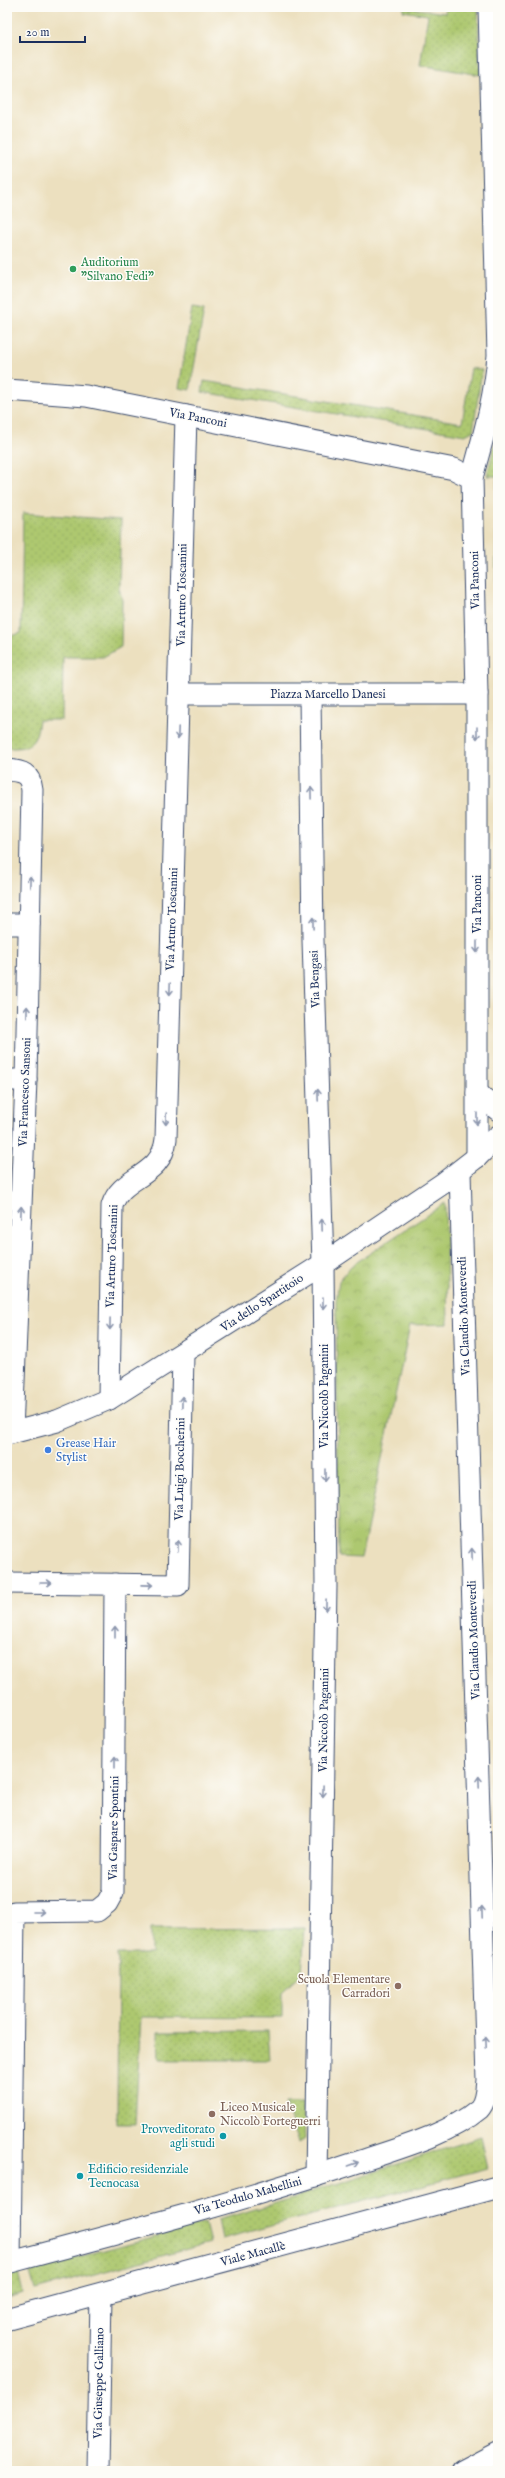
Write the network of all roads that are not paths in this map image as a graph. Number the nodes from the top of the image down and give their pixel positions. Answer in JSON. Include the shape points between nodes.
{"nodes":[{"id":1,"x":488,"y":7,"type":"edge"},
{"id":2,"x":7,"y":390,"type":"edge"},
{"id":3,"x":186,"y":416,"type":"junction"},
{"id":4,"x":472,"y":478,"type":"junction"},
{"id":5,"x":179,"y":694,"type":"junction"},
{"id":6,"x":310,"y":694,"type":"junction"},
{"id":7,"x":477,"y":694,"type":"junction"},
{"id":8,"x":7,"y":770,"type":"edge"},
{"id":9,"x":7,"y":924,"type":"edge"},
{"id":10,"x":29,"y":924,"type":"junction"},
{"id":11,"x":16,"y":1080,"type":"edge"},
{"id":12,"x":477,"y":1093,"type":"junction"},
{"id":13,"x":498,"y":1110,"type":"edge"},
{"id":14,"x":498,"y":1136,"type":"edge"},
{"id":15,"x":477,"y":1157,"type":"junction"},
{"id":16,"x":460,"y":1172,"type":"junction"},
{"id":17,"x":13,"y":1239,"type":"edge"},
{"id":18,"x":323,"y":1264,"type":"junction"},
{"id":19,"x":183,"y":1354,"type":"junction"},
{"id":20,"x":109,"y":1399,"type":"junction"},
{"id":21,"x":10,"y":1433,"type":"edge"},
{"id":22,"x":7,"y":1583,"type":"edge"},
{"id":23,"x":115,"y":1584,"type":"junction"},
{"id":24,"x":10,"y":1907,"type":"edge"},
{"id":25,"x":480,"y":2108,"type":"joint"},
{"id":26,"x":316,"y":2176,"type":"junction"},
{"id":27,"x":498,"y":2187,"type":"edge"},
{"id":28,"x":8,"y":2262,"type":"edge"},
{"id":29,"x":101,"y":2294,"type":"junction"},
{"id":30,"x":7,"y":2319,"type":"edge"},
{"id":31,"x":498,"y":2452,"type":"edge"},
{"id":32,"x":98,"y":2471,"type":"edge"},
{"id":33,"x":462,"y":2471,"type":"edge"}],
"edges":[{"from":1,"to":4,"type":"street","via":[[498,354],[488,426]]},
{"from":2,"to":3,"type":"street","name":"Via Panconi","via":[[86,396]]},
{"from":3,"to":4,"type":"street","name":"Via Panconi","via":[[454,469]]},
{"from":3,"to":5,"type":"street","name":"Via Arturo Toscanini"},
{"from":4,"to":7,"type":"street","name":"Via Panconi"},
{"from":5,"to":6,"type":"street","name":"Piazza Marcello Danesi"},
{"from":5,"to":20,"type":"street","name":"Via Arturo Toscanini","one_way":true,"via":[[165,1145],[162,1156],[155,1166],[120,1192],[112,1206]]},
{"from":6,"to":7,"type":"street","name":"Piazza Marcello Danesi"},
{"from":18,"to":6,"type":"street","name":"Via Bengasi","one_way":true,"via":[[313,940]]},
{"from":7,"to":12,"type":"street","name":"Via Panconi","one_way":true},
{"from":10,"to":8,"type":"street","name":"Via Francesco Sansoni","one_way":true,"via":[[31,782],[29,776],[21,771]]},
{"from":9,"to":10,"type":"street"},
{"from":11,"to":10,"type":"street","name":"Via Francesco Sansoni","one_way":true},
{"from":17,"to":11,"type":"street","name":"Via Francesco Sansoni","one_way":true},
{"from":12,"to":13,"type":"street"},
{"from":12,"to":15,"type":"street","name":"Via Panconi","one_way":true},
{"from":14,"to":15,"type":"street","name":"Via dello Spartitoio"},
{"from":15,"to":16,"type":"street","name":"Via dello Spartitoio"},
{"from":16,"to":18,"type":"street","name":"Via dello Spartitoio"},
{"from":25,"to":16,"type":"street","name":"Via Claudio Monteverdi","one_way":true,"via":[[485,2097],[487,2080]]},
{"from":17,"to":21,"type":"street","name":"Via Francesco Sansoni"},
{"from":18,"to":19,"type":"street","name":"Via dello Spartitoio"},
{"from":18,"to":26,"type":"street","name":"Via Niccolò Paganini","one_way":true,"via":[[326,1586]]},
{"from":19,"to":20,"type":"street","name":"Via dello Spartitoio"},
{"from":23,"to":19,"type":"street","name":"Via Luigi Boccherini","one_way":true,"via":[[178,1585]]},
{"from":20,"to":21,"type":"street","name":"Via dello Spartitoio","via":[[57,1421]]},
{"from":22,"to":23,"type":"street","one_way":true},
{"from":24,"to":23,"type":"street","name":"Via Gaspare Spontini","one_way":true,"via":[[97,1911],[107,1903],[113,1892]]},
{"from":24,"to":28,"type":"street","name":"Via Gaspare Spontini"},
{"from":26,"to":25,"type":"street","name":"Via Teodulo Mabellini","one_way":true,"via":[[420,2141]]},
{"from":26,"to":28,"type":"street","name":"Via Teodulo Mabellini"},
{"from":27,"to":29,"type":"main road","name":"Viale Macallè"},
{"from":29,"to":30,"type":"main road","name":"Viale Macallè"},
{"from":29,"to":32,"type":"street","name":"Via Giuseppe Galliano"},
{"from":31,"to":33,"type":"street"}]}
